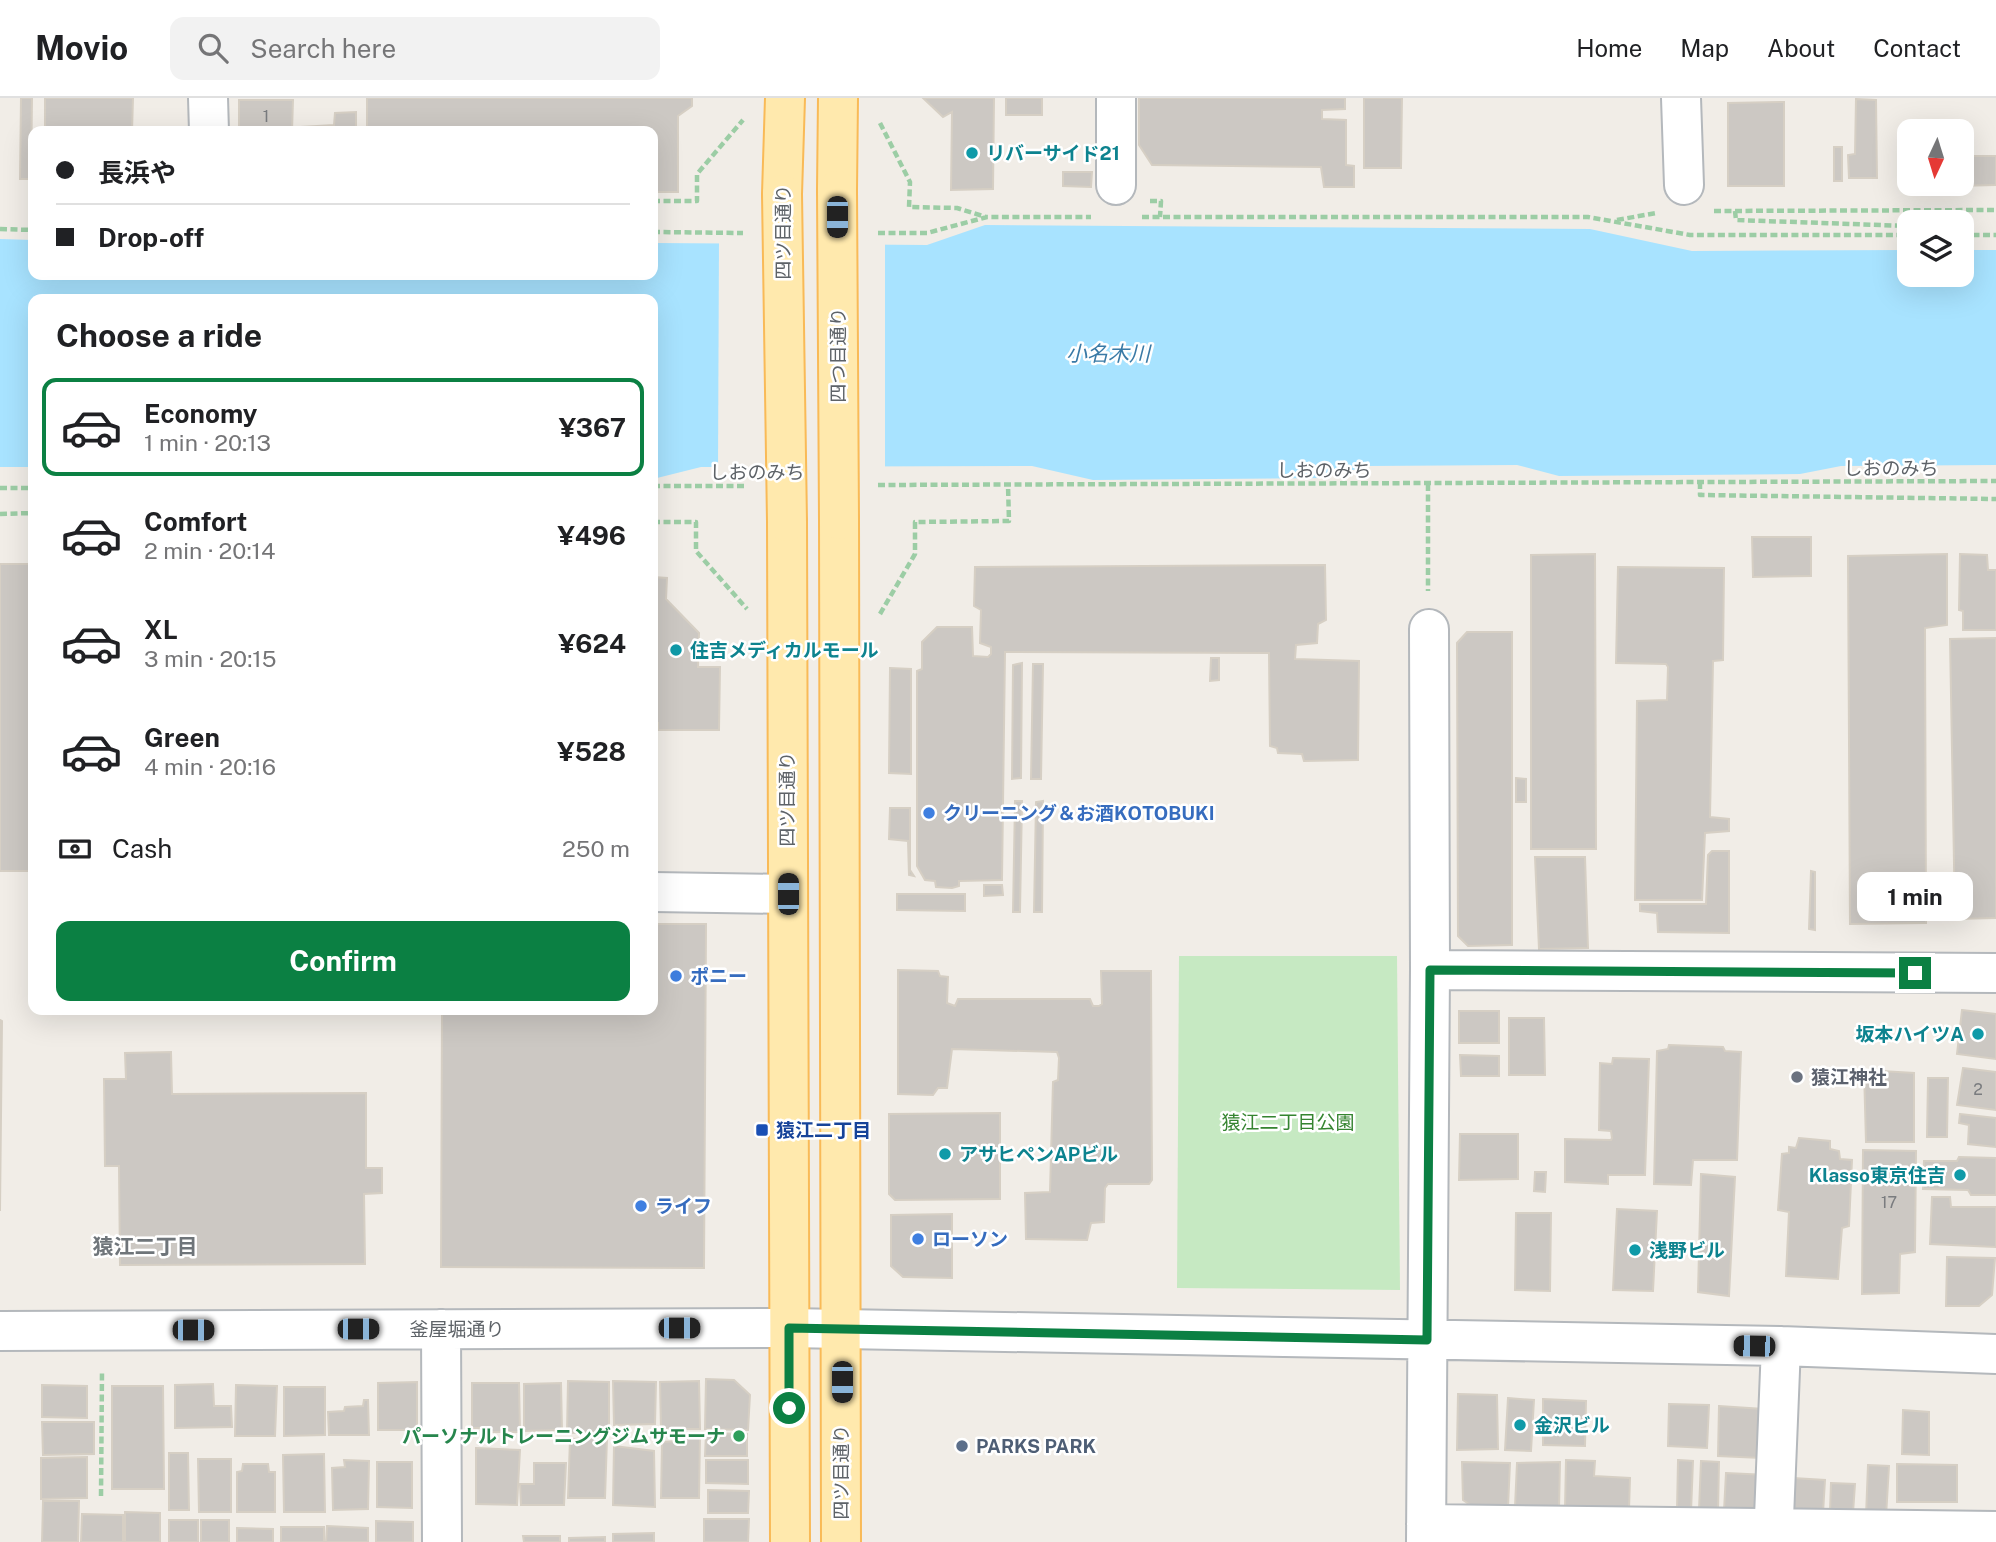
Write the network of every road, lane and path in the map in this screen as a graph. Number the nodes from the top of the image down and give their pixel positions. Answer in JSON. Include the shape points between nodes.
{"nodes":[{"id":1,"x":208,"y":98,"type":"edge"},
{"id":2,"x":785,"y":98,"type":"edge"},
{"id":3,"x":838,"y":98,"type":"edge"},
{"id":4,"x":1116,"y":98,"type":"edge"},
{"id":5,"x":1681,"y":98,"type":"edge"},
{"id":6,"x":875,"y":114,"type":"dead end"},
{"id":7,"x":745,"y":117,"type":"dead end"},
{"id":8,"x":209,"y":126,"type":"edge"},
{"id":9,"x":658,"y":201,"type":"edge"},
{"id":10,"x":1125,"y":201,"type":"joint"},
{"id":11,"x":1161,"y":201,"type":"dead end"},
{"id":12,"x":1686,"y":202,"type":"junction"},
{"id":13,"x":1996,"y":210,"type":"edge"},
{"id":14,"x":1735,"y":211,"type":"junction"},
{"id":15,"x":987,"y":217,"type":"junction"},
{"id":16,"x":1094,"y":217,"type":"dead end"},
{"id":17,"x":1160,"y":217,"type":"junction"},
{"id":18,"x":1612,"y":221,"type":"junction"},
{"id":19,"x":1897,"y":226,"type":"edge"},
{"id":20,"x":0,"y":229,"type":"edge"},
{"id":21,"x":28,"y":230,"type":"edge"},
{"id":22,"x":658,"y":232,"type":"edge"},
{"id":23,"x":749,"y":233,"type":"dead end"},
{"id":24,"x":872,"y":233,"type":"dead end"},
{"id":25,"x":1897,"y":234,"type":"edge"},
{"id":26,"x":1974,"y":234,"type":"edge"},
{"id":27,"x":1996,"y":235,"type":"edge"},
{"id":28,"x":1996,"y":481,"type":"edge"},
{"id":29,"x":1700,"y":482,"type":"junction"},
{"id":30,"x":1428,"y":484,"type":"junction"},
{"id":31,"x":872,"y":485,"type":"dead end"},
{"id":32,"x":1008,"y":485,"type":"junction"},
{"id":33,"x":658,"y":486,"type":"edge"},
{"id":34,"x":748,"y":486,"type":"dead end"},
{"id":35,"x":0,"y":488,"type":"edge"},
{"id":36,"x":28,"y":488,"type":"edge"},
{"id":37,"x":1996,"y":499,"type":"edge"},
{"id":38,"x":28,"y":513,"type":"edge"},
{"id":39,"x":0,"y":514,"type":"edge"},
{"id":40,"x":839,"y":520,"type":"joint"},
{"id":41,"x":658,"y":522,"type":"edge"},
{"id":42,"x":1428,"y":575,"type":"dead end"},
{"id":43,"x":876,"y":606,"type":"dead end"},
{"id":44,"x":748,"y":611,"type":"dead end"},
{"id":45,"x":1429,"y":629,"type":"dead end"},
{"id":46,"x":668,"y":892,"type":"edge"},
{"id":47,"x":788,"y":894,"type":"junction"},
{"id":48,"x":1430,"y":970,"type":"junction"},
{"id":49,"x":1996,"y":973,"type":"edge"},
{"id":50,"x":789,"y":1328,"type":"junction"},
{"id":51,"x":440,"y":1329,"type":"junction"},
{"id":52,"x":842,"y":1329,"type":"junction"},
{"id":53,"x":0,"y":1331,"type":"edge"},
{"id":54,"x":1427,"y":1340,"type":"junction"},
{"id":55,"x":1781,"y":1346,"type":"junction"},
{"id":56,"x":1996,"y":1354,"type":"edge"},
{"id":57,"x":102,"y":1370,"type":"dead end"},
{"id":58,"x":101,"y":1496,"type":"dead end"},
{"id":59,"x":1996,"y":1531,"type":"edge"},
{"id":60,"x":1426,"y":1533,"type":"edge"},
{"id":61,"x":1773,"y":1534,"type":"edge"},
{"id":62,"x":442,"y":1542,"type":"edge"},
{"id":63,"x":790,"y":1542,"type":"edge"},
{"id":64,"x":841,"y":1542,"type":"edge"}],
"edges":[{"from":1,"to":8,"type":"street"},
{"from":2,"to":47,"type":"main road","name":"四ツ目通り","bridge":true},
{"from":3,"to":40,"type":"main road","name":"四つ目通り","bridge":true},
{"from":4,"to":10,"type":"street"},
{"from":5,"to":12,"type":"street"},
{"from":6,"to":15,"type":"path","via":[[910,182],[909,207],[957,208]]},
{"from":7,"to":9,"type":"path","via":[[697,174],[697,201]]},
{"from":10,"to":17,"type":"path"},
{"from":11,"to":17,"type":"path"},
{"from":12,"to":14,"type":"path"},
{"from":12,"to":18,"type":"path"},
{"from":13,"to":14,"type":"path"},
{"from":14,"to":19,"type":"path","via":[[1736,220]]},
{"from":15,"to":16,"type":"path"},
{"from":15,"to":24,"type":"path","via":[[927,233]]},
{"from":17,"to":18,"type":"path","via":[[1588,216]]},
{"from":18,"to":25,"type":"path","via":[[1690,234]]},
{"from":20,"to":21,"type":"path"},
{"from":22,"to":23,"type":"path"},
{"from":26,"to":27,"type":"path"},
{"from":28,"to":29,"type":"path","name":"しおのみち"},
{"from":29,"to":30,"type":"path","name":"しおのみち"},
{"from":29,"to":37,"type":"path","via":[[1700,495]]},
{"from":30,"to":32,"type":"path","name":"しおのみち"},
{"from":30,"to":42,"type":"path"},
{"from":31,"to":32,"type":"path","name":"しおのみち"},
{"from":32,"to":43,"type":"path","via":[[1009,521],[915,522],[915,554],[877,619]]},
{"from":33,"to":34,"type":"path","name":"しおのみち"},
{"from":35,"to":36,"type":"path"},
{"from":38,"to":39,"type":"path"},
{"from":40,"to":52,"type":"main road","name":"四ツ目通り"},
{"from":41,"to":44,"type":"path","via":[[696,522],[696,551]]},
{"from":45,"to":48,"type":"street"},
{"from":46,"to":47,"type":"street"},
{"from":47,"to":50,"type":"main road","name":"四ツ目通り"},
{"from":48,"to":49,"type":"street"},
{"from":48,"to":54,"type":"street"},
{"from":50,"to":51,"type":"street","name":"釜屋堀通り"},
{"from":50,"to":52,"type":"street","name":"釜屋堀通り"},
{"from":50,"to":63,"type":"main road","name":"四ツ目通り"},
{"from":51,"to":53,"type":"street","name":"釜屋堀通り"},
{"from":51,"to":62,"type":"street"},
{"from":52,"to":54,"type":"street","name":"釜屋堀通り"},
{"from":52,"to":64,"type":"main road","name":"四ツ目通り"},
{"from":54,"to":55,"type":"street","name":"釜屋堀通り"},
{"from":54,"to":60,"type":"street"},
{"from":55,"to":56,"type":"street","name":"釜屋堀通り"},
{"from":55,"to":61,"type":"street"},
{"from":57,"to":58,"type":"path"},
{"from":59,"to":61,"type":"street"},
{"from":60,"to":61,"type":"street"}]}
